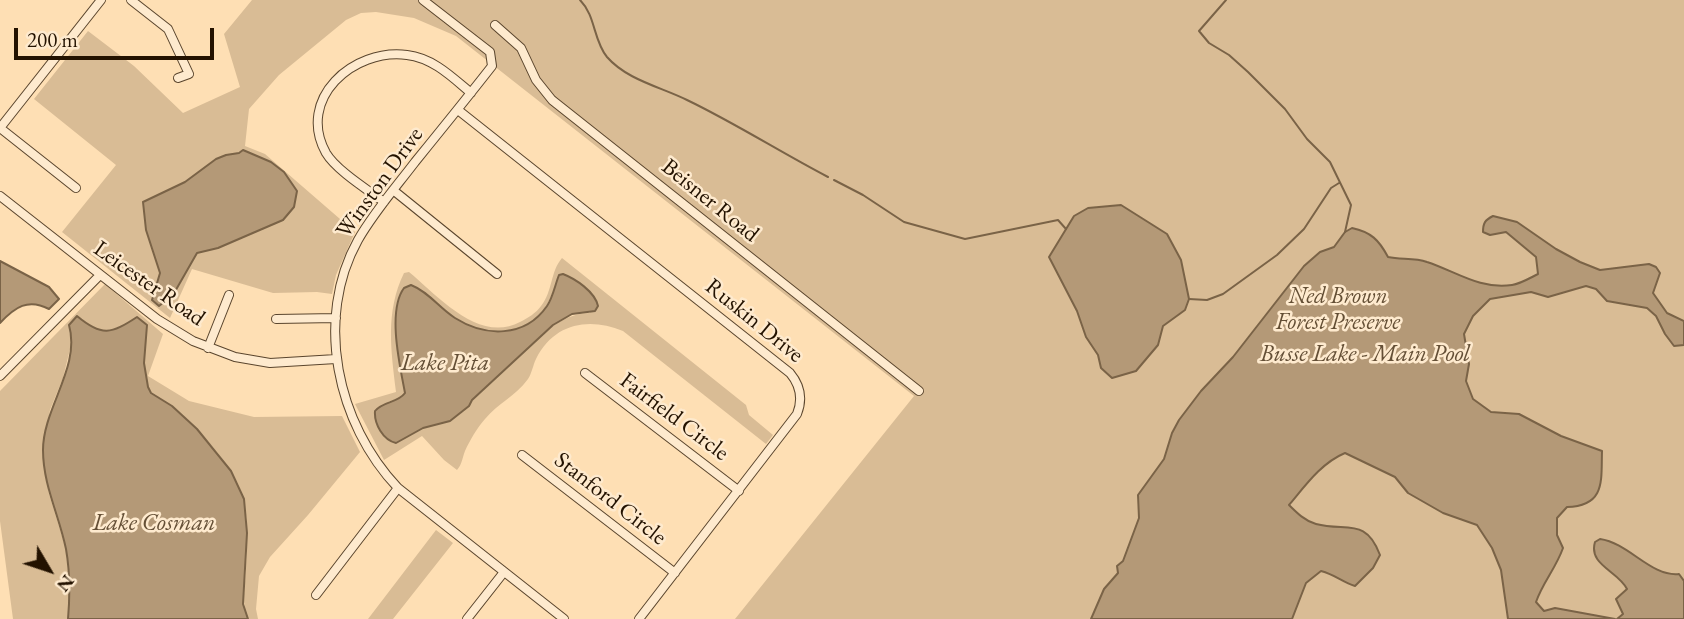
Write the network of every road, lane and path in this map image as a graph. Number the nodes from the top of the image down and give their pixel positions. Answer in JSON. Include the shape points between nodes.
{"nodes":[{"id":1,"x":101,"y":0,"type":"edge"},
{"id":2,"x":131,"y":0,"type":"edge"},
{"id":3,"x":424,"y":0,"type":"edge"},
{"id":4,"x":495,"y":25,"type":"dead end"},
{"id":5,"x":178,"y":78,"type":"dead end"},
{"id":6,"x":471,"y":93,"type":"junction"},
{"id":7,"x":458,"y":110,"type":"junction"},
{"id":8,"x":76,"y":188,"type":"dead end"},
{"id":9,"x":393,"y":190,"type":"junction"},
{"id":10,"x":0,"y":195,"type":"edge"},
{"id":11,"x":384,"y":202,"type":"junction"},
{"id":12,"x":497,"y":274,"type":"dead end"},
{"id":13,"x":100,"y":275,"type":"junction"},
{"id":14,"x":229,"y":295,"type":"dead end"},
{"id":15,"x":336,"y":318,"type":"junction"},
{"id":16,"x":275,"y":319,"type":"dead end"},
{"id":17,"x":208,"y":348,"type":"junction"},
{"id":18,"x":336,"y":359,"type":"junction"},
{"id":19,"x":585,"y":373,"type":"dead end"},
{"id":20,"x":0,"y":376,"type":"edge"},
{"id":21,"x":919,"y":391,"type":"dead end"},
{"id":22,"x":522,"y":455,"type":"dead end"},
{"id":23,"x":398,"y":488,"type":"junction"},
{"id":24,"x":739,"y":491,"type":"junction"},
{"id":25,"x":504,"y":572,"type":"junction"},
{"id":26,"x":675,"y":573,"type":"junction"},
{"id":27,"x":316,"y":594,"type":"dead end"},
{"id":28,"x":467,"y":619,"type":"edge"},
{"id":29,"x":564,"y":619,"type":"edge"},
{"id":30,"x":639,"y":619,"type":"edge"}],
"edges":[{"from":1,"to":8,"type":"street","via":[[0,128]]},
{"from":2,"to":5,"type":"street","via":[[168,29],[189,74]]},
{"from":3,"to":6,"type":"street","name":"Winston Drive","via":[[490,52],[492,66]]},
{"from":4,"to":21,"type":"street","name":"Beisner Road","via":[[521,48],[536,80],[552,100]]},
{"from":6,"to":7,"type":"street","name":"Winston Drive"},
{"from":6,"to":11,"type":"street","via":[[435,65],[406,55],[372,58],[351,67],[332,85],[316,119],[322,143],[333,162]]},
{"from":7,"to":9,"type":"street","name":"Winston Drive"},
{"from":7,"to":24,"type":"street","name":"Ruskin Drive","via":[[797,382],[801,405],[797,414]]},
{"from":9,"to":11,"type":"street","name":"Winston Drive"},
{"from":9,"to":12,"type":"street"},
{"from":10,"to":13,"type":"street","name":"Leicester Road"},
{"from":11,"to":15,"type":"street","name":"Winston Drive","via":[[358,240]]},
{"from":13,"to":17,"type":"street","name":"Leicester Road","via":[[177,332]]},
{"from":13,"to":20,"type":"street"},
{"from":14,"to":17,"type":"street"},
{"from":15,"to":16,"type":"street"},
{"from":15,"to":18,"type":"street","name":"Winston Drive"},
{"from":17,"to":18,"type":"street","name":"Leicester Road","via":[[270,363]]},
{"from":18,"to":23,"type":"street","name":"Winston Drive","via":[[351,417],[377,464]]},
{"from":19,"to":24,"type":"street","name":"Fairfield Circle"},
{"from":22,"to":26,"type":"street","name":"Stanford Circle"},
{"from":23,"to":25,"type":"street","name":"Winston Drive"},
{"from":23,"to":27,"type":"street"},
{"from":24,"to":26,"type":"street","name":"Ruskin Drive"},
{"from":25,"to":28,"type":"street"},
{"from":25,"to":29,"type":"street","name":"Winston Drive"},
{"from":26,"to":30,"type":"street","name":"Ruskin Drive"}]}
